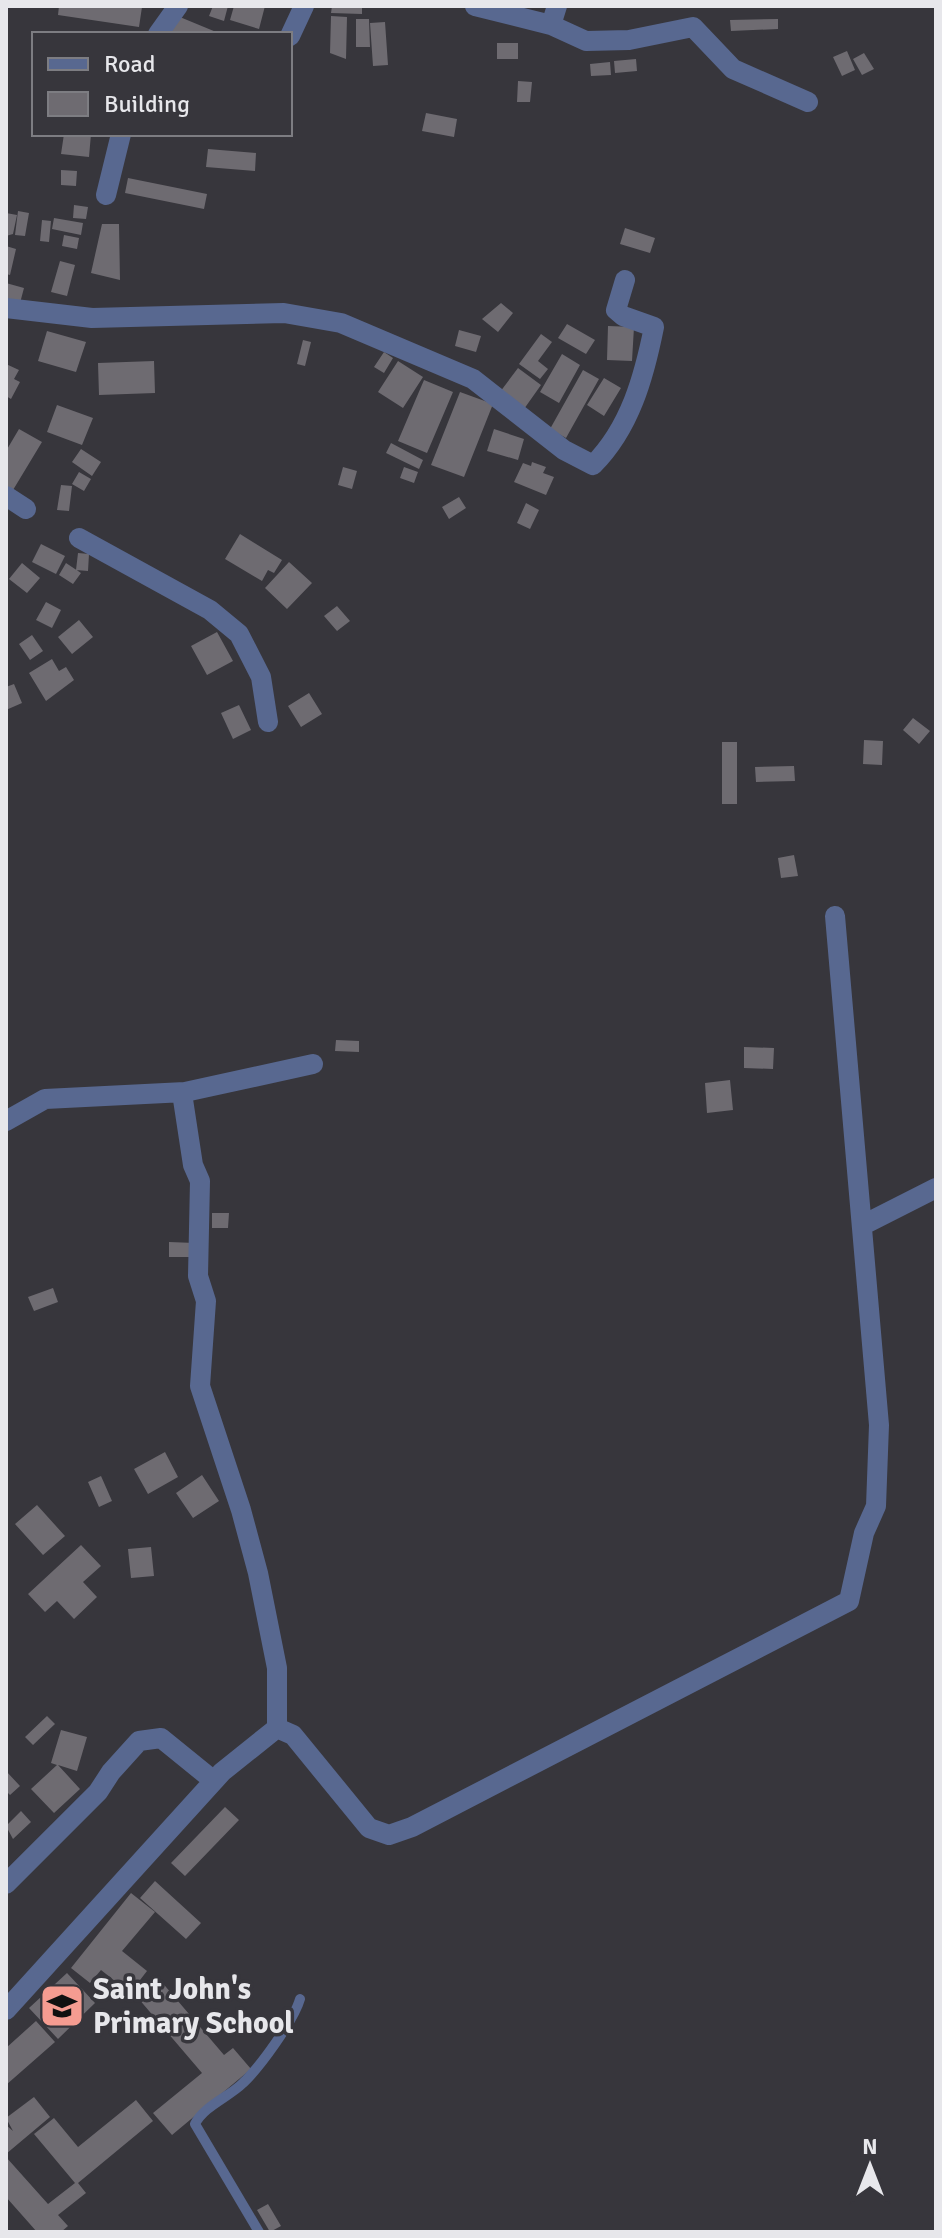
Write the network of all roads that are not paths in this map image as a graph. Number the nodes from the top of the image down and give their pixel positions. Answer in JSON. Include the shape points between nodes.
{"nodes":[{"id":1,"x":178,"y":6,"type":"edge"},
{"id":2,"x":304,"y":6,"type":"edge"},
{"id":3,"x":475,"y":6,"type":"edge"},
{"id":4,"x":554,"y":16,"type":"edge"},
{"id":5,"x":159,"y":32,"type":"edge"},
{"id":6,"x":292,"y":32,"type":"edge"},
{"id":7,"x":808,"y":102,"type":"dead end"},
{"id":8,"x":121,"y":136,"type":"edge"},
{"id":9,"x":106,"y":195,"type":"dead end"},
{"id":10,"x":625,"y":280,"type":"dead end"},
{"id":11,"x":6,"y":308,"type":"edge"},
{"id":12,"x":6,"y":496,"type":"edge"},
{"id":13,"x":26,"y":509,"type":"dead end"},
{"id":14,"x":79,"y":538,"type":"dead end"},
{"id":15,"x":268,"y":722,"type":"dead end"},
{"id":16,"x":835,"y":916,"type":"dead end"},
{"id":17,"x":313,"y":1064,"type":"dead end"},
{"id":18,"x":182,"y":1093,"type":"junction"},
{"id":19,"x":6,"y":1121,"type":"edge"},
{"id":20,"x":936,"y":1188,"type":"edge"},
{"id":21,"x":863,"y":1225,"type":"junction"},
{"id":22,"x":277,"y":1728,"type":"junction"},
{"id":23,"x":214,"y":1781,"type":"junction"},
{"id":24,"x":6,"y":1884,"type":"edge"},
{"id":25,"x":300,"y":1999,"type":"dead end"},
{"id":26,"x":6,"y":2010,"type":"edge"},
{"id":27,"x":259,"y":2232,"type":"edge"}],
"edges":[{"from":1,"to":5,"type":"street"},
{"from":2,"to":6,"type":"street"},
{"from":3,"to":4,"type":"street"},
{"from":4,"to":7,"type":"street","via":[[586,41],[629,40],[693,27],[733,69]]},
{"from":8,"to":9,"type":"street"},
{"from":10,"to":11,"type":"street","via":[[616,310],[654,327],[629,411],[610,448],[593,465],[564,450],[473,379],[341,323],[284,313],[92,318]]},
{"from":12,"to":13,"type":"street"},
{"from":14,"to":15,"type":"street","via":[[210,610],[239,634],[261,677]]},
{"from":16,"to":21,"type":"street"},
{"from":17,"to":18,"type":"street"},
{"from":18,"to":19,"type":"street","via":[[45,1099]]},
{"from":18,"to":22,"type":"street","via":[[200,1181],[198,1276],[206,1301],[200,1386],[258,1573],[277,1668]]},
{"from":20,"to":21,"type":"street"},
{"from":21,"to":22,"type":"street","via":[[879,1425],[876,1506],[864,1533],[849,1601],[617,1724],[389,1835],[369,1828],[293,1735]]},
{"from":22,"to":23,"type":"street"},
{"from":23,"to":24,"type":"street","via":[[161,1738],[139,1741],[98,1792]]},
{"from":23,"to":26,"type":"street"},
{"from":25,"to":27,"type":"lane","via":[[244,2082],[195,2124]]}]}
